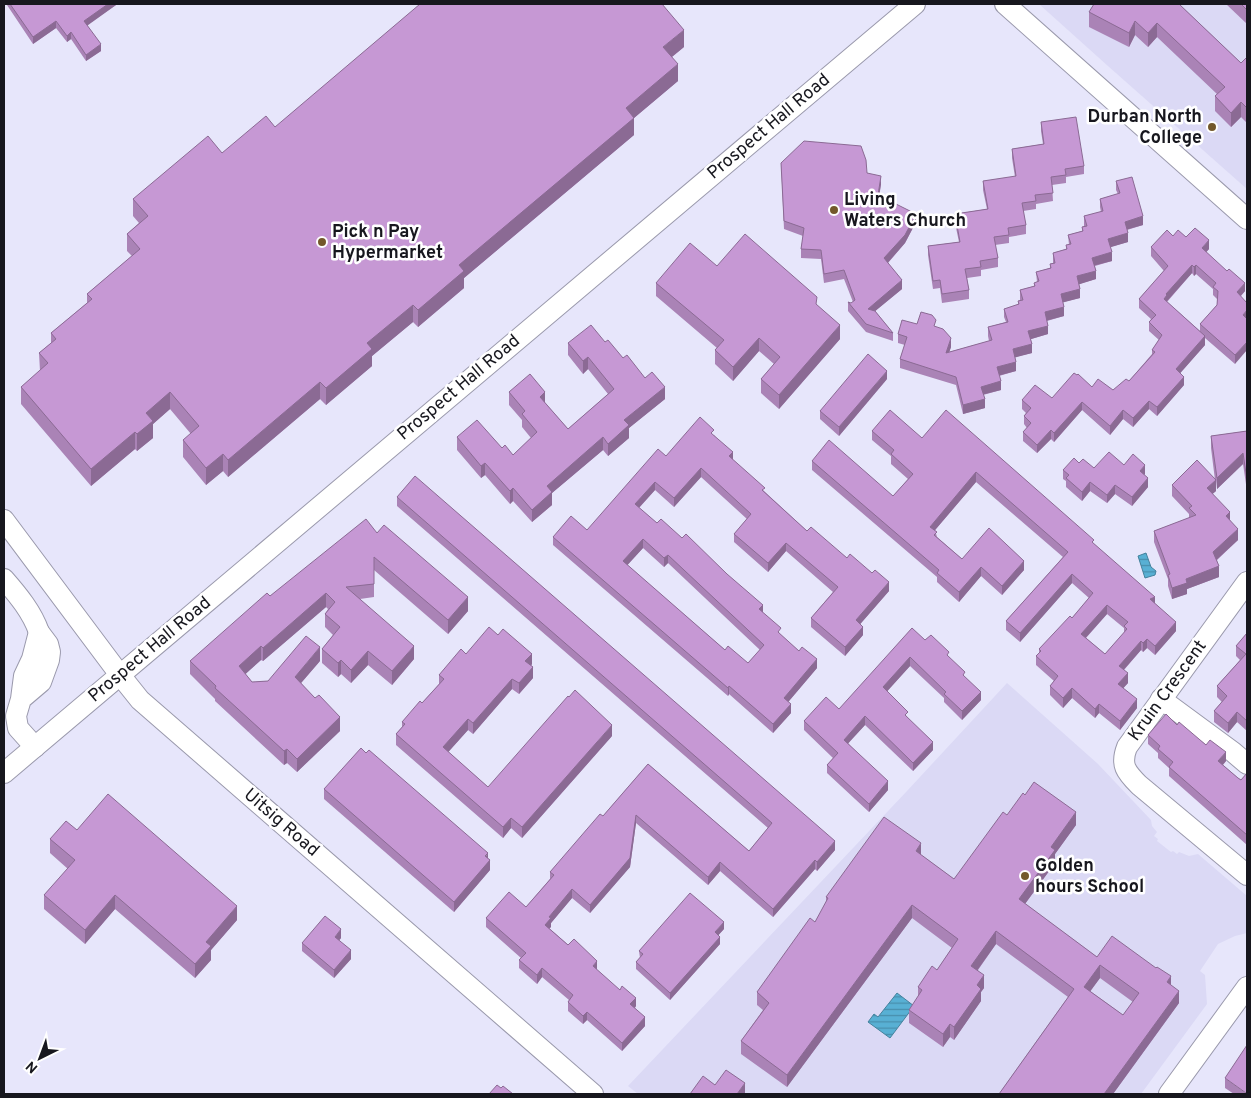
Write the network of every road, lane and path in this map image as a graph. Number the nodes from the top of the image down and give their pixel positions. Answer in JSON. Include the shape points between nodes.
{"nodes":[{"id":1,"x":915,"y":4,"type":"edge"},
{"id":2,"x":1005,"y":4,"type":"edge"},
{"id":3,"x":1247,"y":220,"type":"edge"},
{"id":4,"x":4,"y":520,"type":"edge"},
{"id":5,"x":4,"y":579,"type":"edge"},
{"id":6,"x":1247,"y":582,"type":"edge"},
{"id":7,"x":120,"y":675,"type":"junction"},
{"id":8,"x":1161,"y":699,"type":"junction"},
{"id":9,"x":35,"y":747,"type":"junction"},
{"id":10,"x":1247,"y":764,"type":"edge"},
{"id":11,"x":4,"y":773,"type":"edge"},
{"id":12,"x":1247,"y":875,"type":"edge"},
{"id":13,"x":1247,"y":987,"type":"edge"},
{"id":14,"x":593,"y":1094,"type":"edge"},
{"id":15,"x":1169,"y":1094,"type":"edge"}],
"edges":[{"from":1,"to":7,"type":"street","name":"Prospect Hall Road"},
{"from":2,"to":3,"type":"street"},
{"from":4,"to":7,"type":"street","name":"Uitsig Road"},
{"from":5,"to":9,"type":"street","via":[[27,608],[39,632],[24,676],[16,716],[18,728]]},
{"from":6,"to":8,"type":"street","name":"Kruin Crescent"},
{"from":7,"to":9,"type":"street","name":"Prospect Hall Road"},
{"from":7,"to":14,"type":"street","name":"Uitsig Road","via":[[140,700]]},
{"from":8,"to":10,"type":"street"},
{"from":8,"to":12,"type":"street","name":"Kruin Crescent","via":[[1127,747],[1124,766],[1139,785]]},
{"from":9,"to":11,"type":"street","name":"Prospect Hall Road"},
{"from":13,"to":15,"type":"street"}]}
